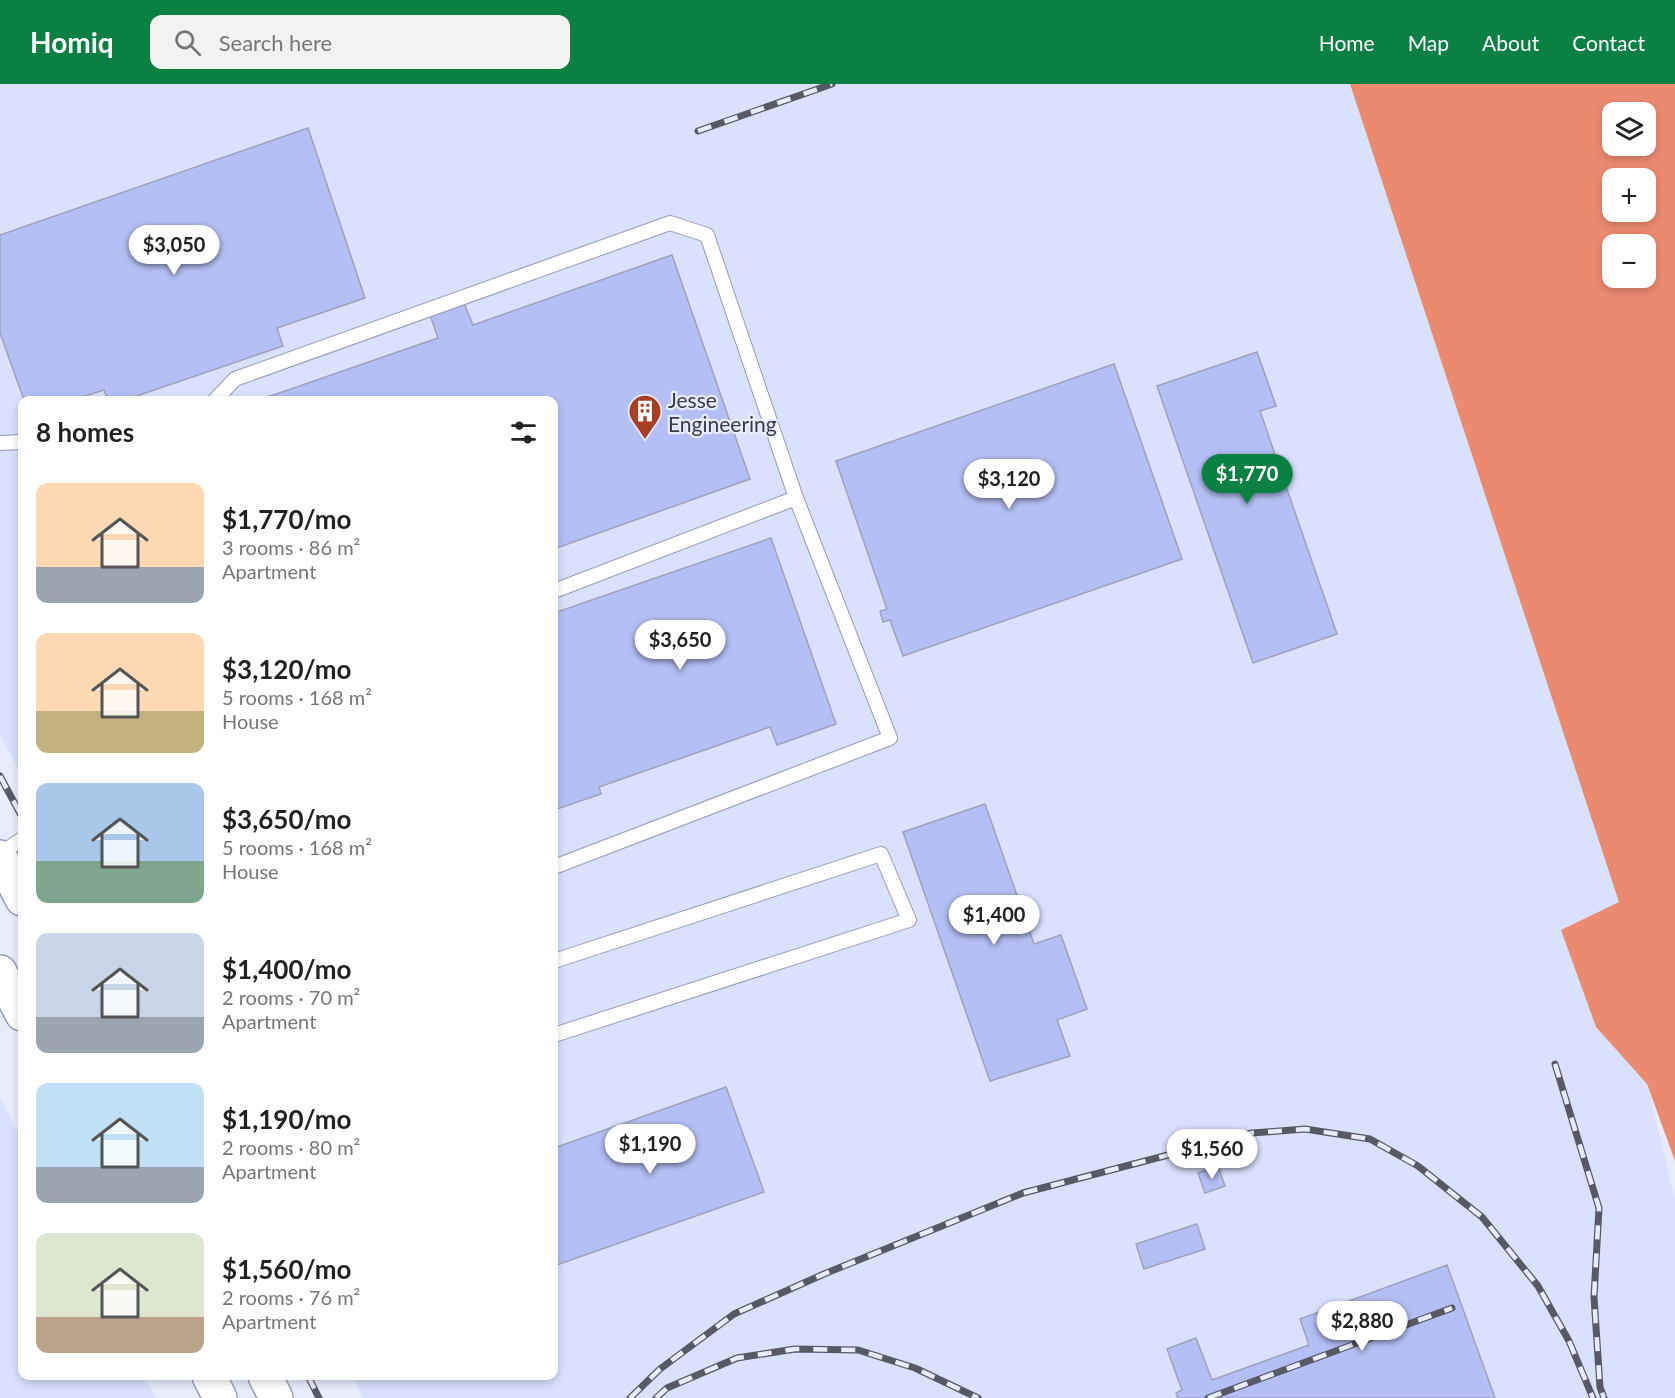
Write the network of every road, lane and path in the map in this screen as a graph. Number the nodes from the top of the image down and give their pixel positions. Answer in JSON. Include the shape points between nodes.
{"nodes":[{"id":1,"x":219,"y":396,"type":"edge"},
{"id":2,"x":0,"y":442,"type":"edge"},
{"id":3,"x":18,"y":442,"type":"edge"},
{"id":4,"x":796,"y":498,"type":"junction"},
{"id":5,"x":558,"y":589,"type":"edge"},
{"id":6,"x":18,"y":842,"type":"edge"},
{"id":7,"x":0,"y":856,"type":"edge"},
{"id":8,"x":558,"y":865,"type":"edge"},
{"id":9,"x":18,"y":891,"type":"edge"},
{"id":10,"x":558,"y":960,"type":"edge"},
{"id":11,"x":0,"y":972,"type":"edge"},
{"id":12,"x":18,"y":1006,"type":"edge"},
{"id":13,"x":558,"y":1034,"type":"edge"},
{"id":14,"x":211,"y":1380,"type":"edge"},
{"id":15,"x":267,"y":1380,"type":"edge"},
{"id":16,"x":220,"y":1398,"type":"edge"},
{"id":17,"x":276,"y":1398,"type":"edge"}],
"edges":[{"from":1,"to":4,"type":"lane","via":[[235,380],[670,222],[707,235]]},
{"from":2,"to":3,"type":"lane"},
{"from":4,"to":5,"type":"lane"},
{"from":4,"to":8,"type":"lane","via":[[890,738]]},
{"from":6,"to":7,"type":"lane"},
{"from":7,"to":9,"type":"main road"},
{"from":10,"to":13,"type":"lane","via":[[881,854],[909,920]]},
{"from":11,"to":12,"type":"main road"},
{"from":14,"to":16,"type":"main road"},
{"from":15,"to":17,"type":"main road"}]}
